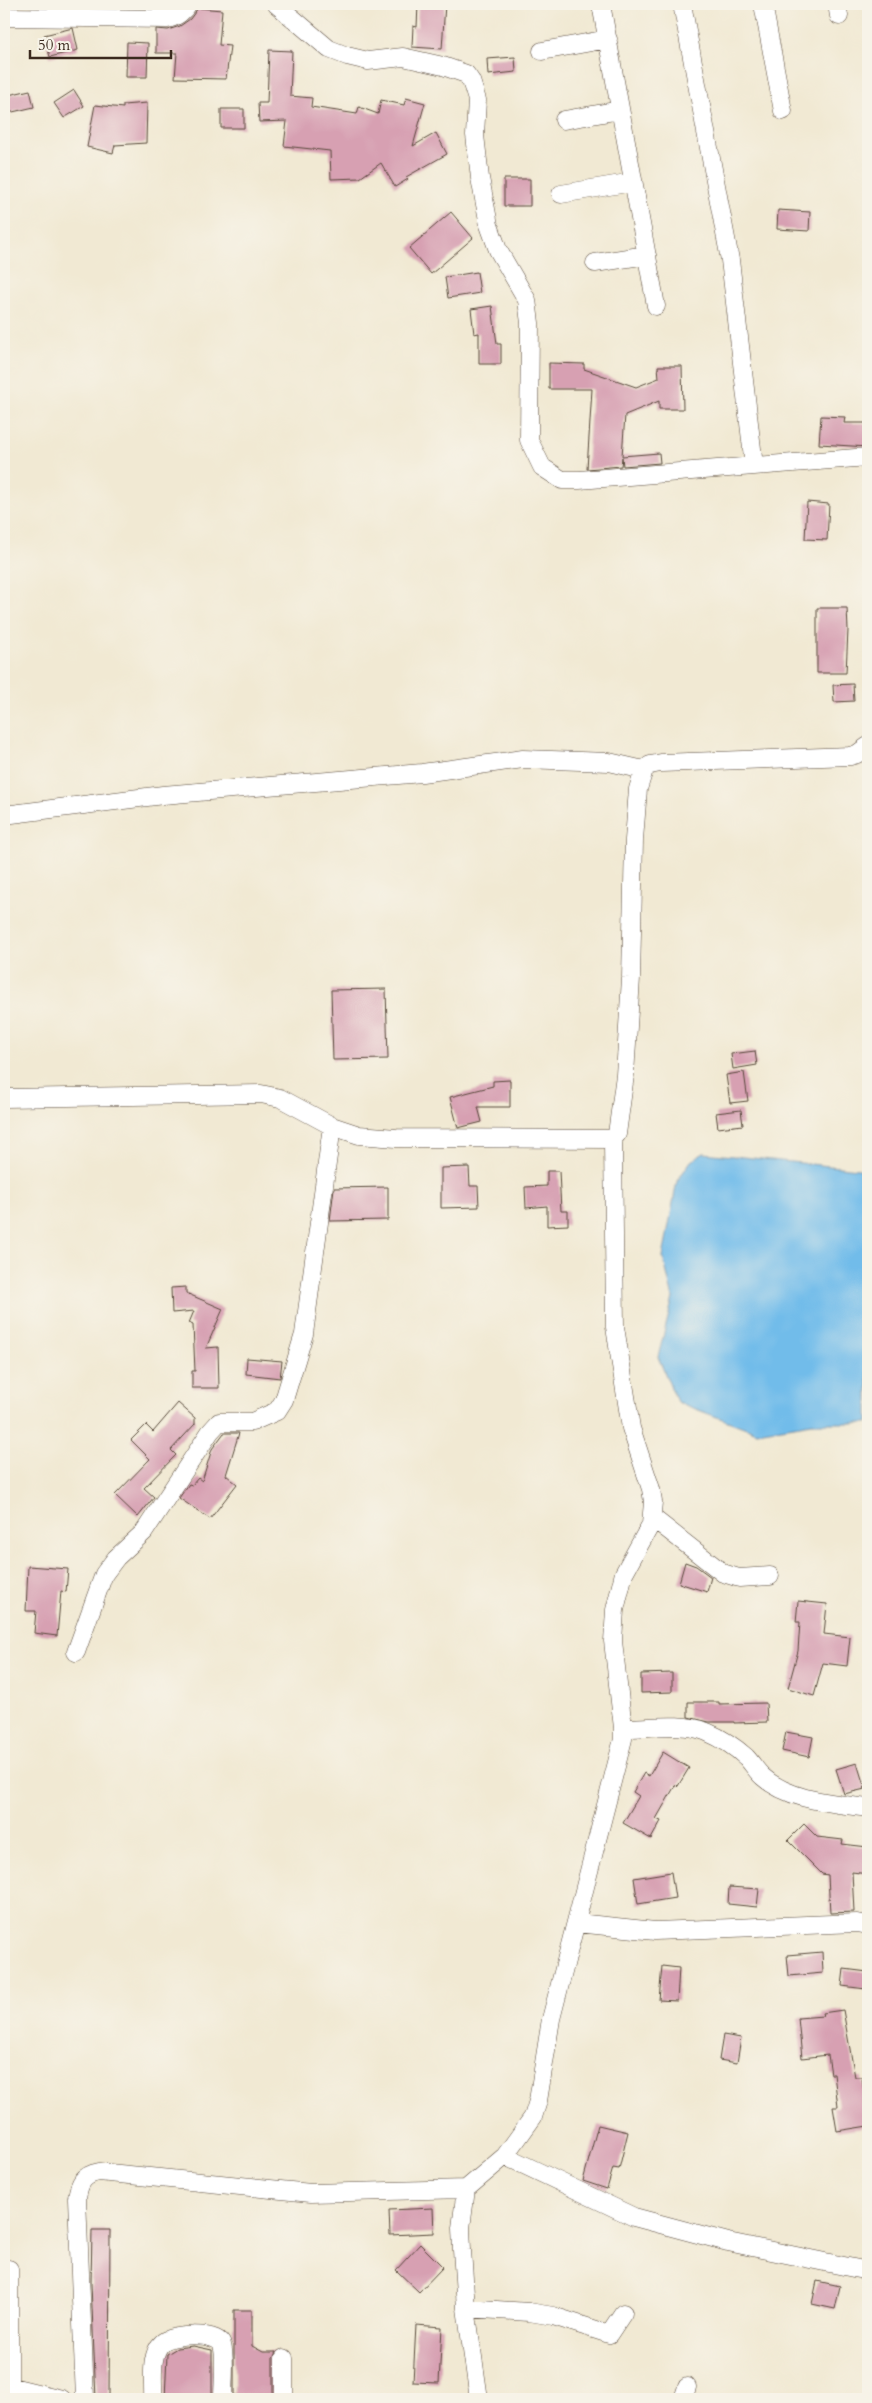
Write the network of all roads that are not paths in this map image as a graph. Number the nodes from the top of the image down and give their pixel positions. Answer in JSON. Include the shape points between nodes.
{"nodes":[{"id":1,"x":188,"y":4,"type":"edge"},
{"id":2,"x":276,"y":4,"type":"edge"},
{"id":3,"x":601,"y":4,"type":"edge"},
{"id":4,"x":682,"y":4,"type":"edge"},
{"id":5,"x":763,"y":4,"type":"edge"},
{"id":6,"x":4,"y":17,"type":"edge"},
{"id":7,"x":608,"y":39,"type":"junction"},
{"id":8,"x":542,"y":51,"type":"dead end"},
{"id":9,"x":620,"y":110,"type":"junction"},
{"id":10,"x":783,"y":112,"type":"dead end"},
{"id":11,"x":564,"y":120,"type":"dead end"},
{"id":12,"x":633,"y":182,"type":"junction"},
{"id":13,"x":561,"y":194,"type":"dead end"},
{"id":14,"x":647,"y":255,"type":"junction"},
{"id":15,"x":595,"y":263,"type":"dead end"},
{"id":16,"x":656,"y":306,"type":"dead end"},
{"id":17,"x":868,"y":458,"type":"edge"},
{"id":18,"x":754,"y":466,"type":"junction"},
{"id":19,"x":868,"y":746,"type":"edge"},
{"id":20,"x":644,"y":770,"type":"junction"},
{"id":21,"x":4,"y":815,"type":"edge"},
{"id":22,"x":4,"y":1098,"type":"edge"},
{"id":23,"x":332,"y":1126,"type":"junction"},
{"id":24,"x":613,"y":1139,"type":"junction"},
{"id":25,"x":652,"y":1518,"type":"junction"},
{"id":26,"x":770,"y":1576,"type":"dead end"},
{"id":27,"x":76,"y":1652,"type":"dead end"},
{"id":28,"x":623,"y":1728,"type":"junction"},
{"id":29,"x":868,"y":1808,"type":"edge"},
{"id":30,"x":577,"y":1924,"type":"junction"},
{"id":31,"x":868,"y":1925,"type":"edge"},
{"id":32,"x":504,"y":2156,"type":"junction"},
{"id":33,"x":466,"y":2189,"type":"junction"},
{"id":34,"x":9,"y":2269,"type":"dead end"},
{"id":35,"x":868,"y":2271,"type":"edge"},
{"id":36,"x":466,"y":2308,"type":"junction"},
{"id":37,"x":623,"y":2313,"type":"dead end"},
{"id":38,"x":284,"y":2358,"type":"dead end"},
{"id":39,"x":6,"y":2386,"type":"edge"},
{"id":40,"x":62,"y":2399,"type":"edge"},
{"id":41,"x":85,"y":2399,"type":"edge"},
{"id":42,"x":153,"y":2399,"type":"edge"},
{"id":43,"x":223,"y":2399,"type":"edge"},
{"id":44,"x":284,"y":2399,"type":"edge"},
{"id":45,"x":479,"y":2399,"type":"edge"}],
"edges":[{"from":1,"to":6,"type":"street","via":[[180,14],[168,19]]},
{"from":2,"to":18,"type":"street","via":[[329,49],[368,60],[403,57],[443,66],[466,74],[471,82],[477,100],[475,135],[489,225],[498,250],[527,300],[530,323],[530,440],[542,467],[562,480],[580,480]]},
{"from":3,"to":7,"type":"street"},
{"from":4,"to":18,"type":"street","via":[[730,260]]},
{"from":5,"to":10,"type":"street"},
{"from":7,"to":8,"type":"street"},
{"from":7,"to":9,"type":"street"},
{"from":9,"to":11,"type":"street"},
{"from":9,"to":12,"type":"street"},
{"from":12,"to":13,"type":"street"},
{"from":12,"to":14,"type":"street"},
{"from":14,"to":15,"type":"street"},
{"from":14,"to":16,"type":"street"},
{"from":17,"to":18,"type":"street"},
{"from":19,"to":20,"type":"street","via":[[850,756],[661,763]]},
{"from":20,"to":21,"type":"street","via":[[609,762],[523,759],[422,773],[163,795]]},
{"from":20,"to":24,"type":"street","via":[[638,789],[634,840],[625,1075],[617,1134]]},
{"from":22,"to":23,"type":"street","via":[[261,1094],[280,1098]]},
{"from":23,"to":24,"type":"street","via":[[359,1135],[396,1138]]},
{"from":23,"to":27,"type":"street","via":[[304,1334],[284,1400],[277,1411],[252,1422],[219,1422],[210,1432],[144,1532],[104,1574]]},
{"from":24,"to":25,"type":"street","via":[[615,1327],[631,1428],[651,1489]]},
{"from":25,"to":26,"type":"street","via":[[724,1574],[739,1578]]},
{"from":25,"to":28,"type":"street","via":[[624,1572],[615,1610],[613,1641]]},
{"from":28,"to":29,"type":"street","via":[[705,1731],[724,1740],[746,1757],[762,1777],[779,1788],[797,1795]]},
{"from":28,"to":30,"type":"street","via":[[623,1739]]},
{"from":30,"to":31,"type":"street","via":[[655,1931]]},
{"from":30,"to":32,"type":"street","via":[[551,2019],[533,2117]]},
{"from":32,"to":33,"type":"street"},
{"from":32,"to":35,"type":"street","via":[[634,2217],[728,2242]]},
{"from":33,"to":36,"type":"street","via":[[461,2228]]},
{"from":33,"to":41,"type":"street","via":[[311,2194],[99,2172],[88,2174],[82,2180],[77,2198]]},
{"from":34,"to":39,"type":"street"},
{"from":36,"to":37,"type":"street","via":[[553,2316],[609,2334]]},
{"from":36,"to":45,"type":"street"},
{"from":38,"to":44,"type":"street"},
{"from":39,"to":40,"type":"street"},
{"from":42,"to":43,"type":"street","via":[[154,2360],[162,2342],[170,2338],[210,2335],[222,2346]]}]}
